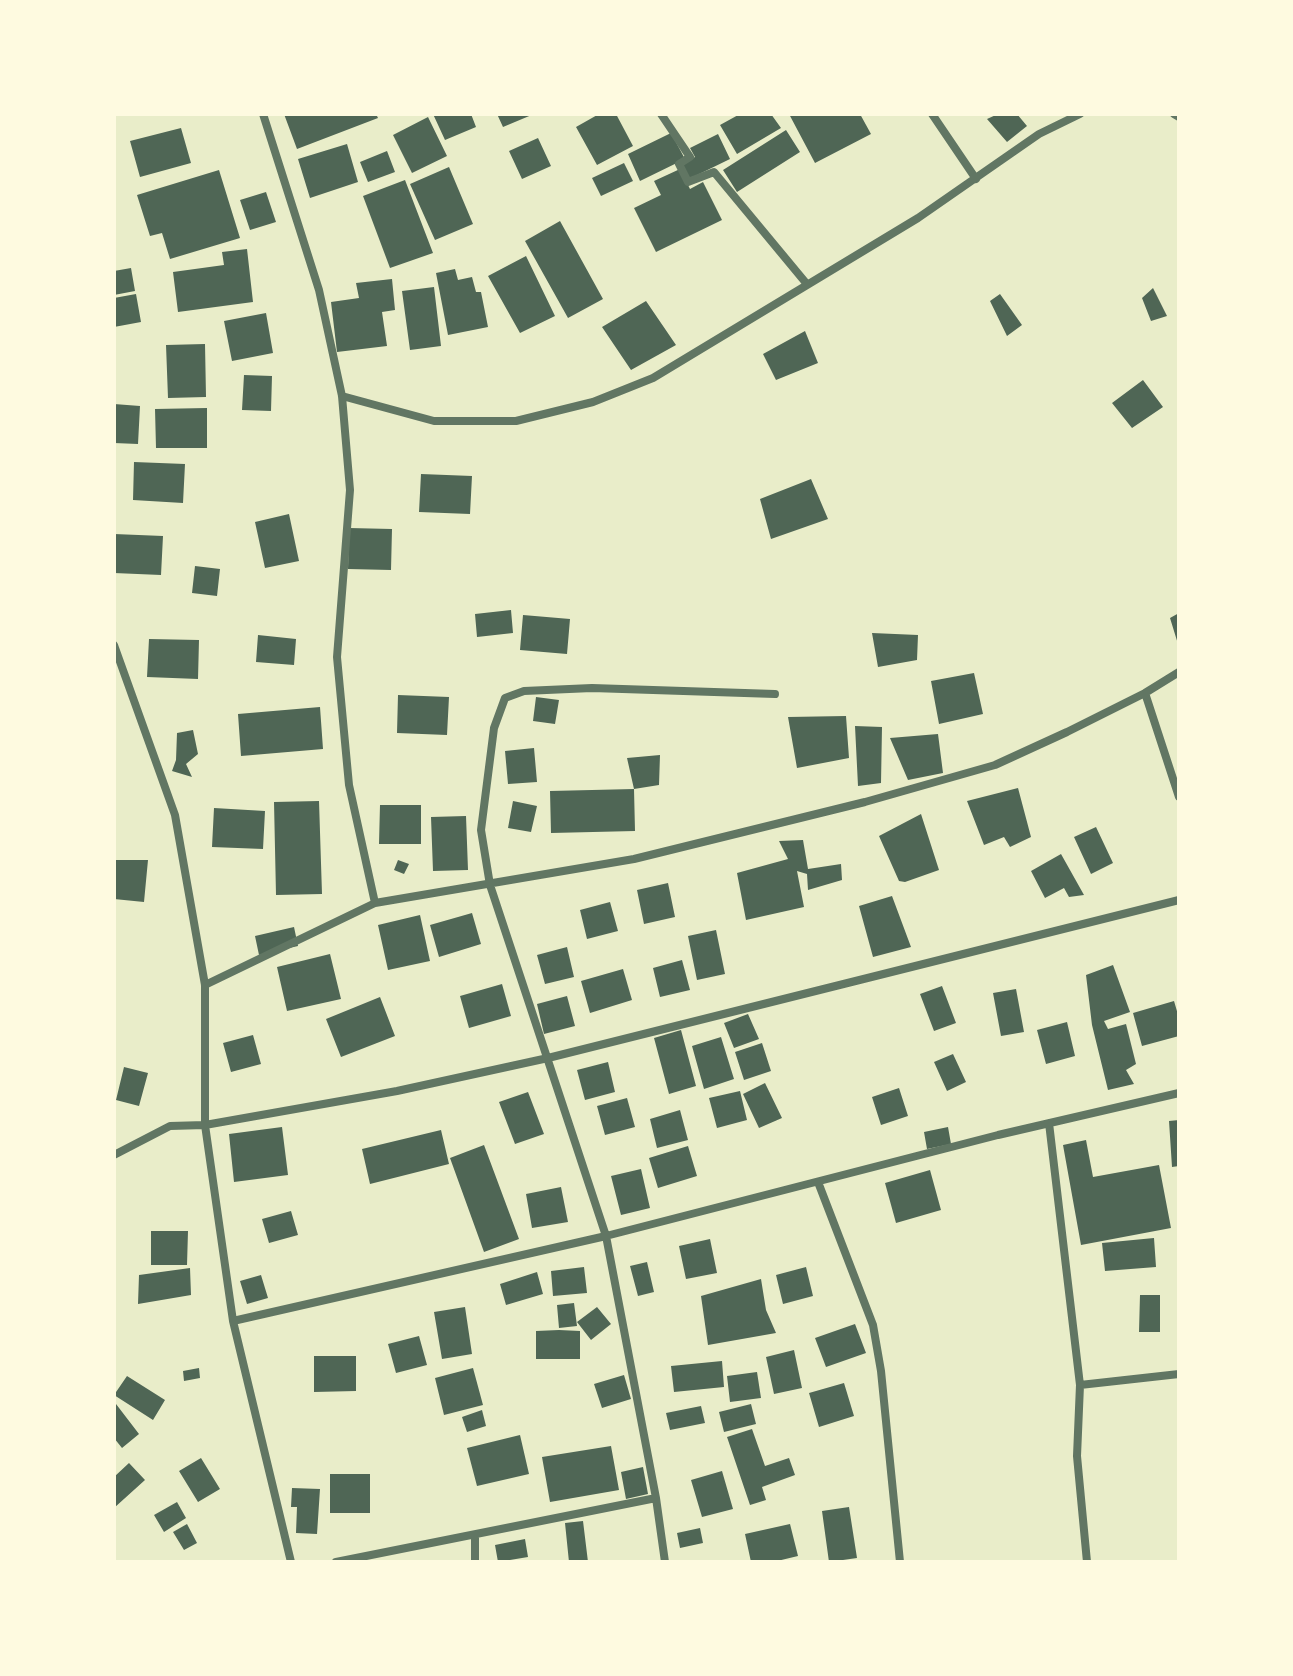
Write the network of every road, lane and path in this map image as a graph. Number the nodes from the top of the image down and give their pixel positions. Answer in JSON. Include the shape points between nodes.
{"nodes":[{"id":1,"x":263,"y":114,"type":"edge"},
{"id":2,"x":661,"y":114,"type":"edge"},
{"id":3,"x":932,"y":114,"type":"edge"},
{"id":4,"x":1080,"y":114,"type":"edge"},
{"id":5,"x":976,"y":179,"type":"junction"},
{"id":6,"x":806,"y":283,"type":"junction"},
{"id":7,"x":342,"y":396,"type":"junction"},
{"id":8,"x":114,"y":645,"type":"edge"},
{"id":9,"x":1179,"y":672,"type":"edge"},
{"id":10,"x":1145,"y":693,"type":"junction"},
{"id":11,"x":775,"y":694,"type":"dead end"},
{"id":12,"x":1179,"y":797,"type":"edge"},
{"id":13,"x":490,"y":885,"type":"junction"},
{"id":14,"x":1179,"y":900,"type":"edge"},
{"id":15,"x":375,"y":903,"type":"junction"},
{"id":16,"x":205,"y":985,"type":"junction"},
{"id":17,"x":548,"y":1058,"type":"junction"},
{"id":18,"x":1179,"y":1093,"type":"edge"},
{"id":19,"x":1049,"y":1123,"type":"junction"},
{"id":20,"x":205,"y":1125,"type":"junction"},
{"id":21,"x":114,"y":1155,"type":"edge"},
{"id":22,"x":818,"y":1182,"type":"junction"},
{"id":23,"x":606,"y":1236,"type":"junction"},
{"id":24,"x":233,"y":1321,"type":"junction"},
{"id":25,"x":1179,"y":1374,"type":"edge"},
{"id":26,"x":1080,"y":1385,"type":"junction"},
{"id":27,"x":656,"y":1498,"type":"junction"},
{"id":28,"x":475,"y":1536,"type":"junction"},
{"id":29,"x":291,"y":1562,"type":"edge"},
{"id":30,"x":336,"y":1562,"type":"edge"},
{"id":31,"x":475,"y":1562,"type":"edge"},
{"id":32,"x":665,"y":1562,"type":"edge"},
{"id":33,"x":900,"y":1562,"type":"edge"},
{"id":34,"x":1087,"y":1562,"type":"edge"}],
"edges":[{"from":1,"to":7,"type":"street","via":[[319,290]]},
{"from":2,"to":6,"type":"street","via":[[690,157],[679,164],[688,182],[714,172]]},
{"from":3,"to":5,"type":"street"},
{"from":4,"to":5,"type":"street","via":[[1039,134]]},
{"from":5,"to":6,"type":"street"},
{"from":6,"to":7,"type":"street","via":[[653,378],[516,421],[434,421]]},
{"from":7,"to":15,"type":"street","via":[[350,490],[337,657],[349,785]]},
{"from":8,"to":16,"type":"street","via":[[175,815]]},
{"from":9,"to":10,"type":"street"},
{"from":10,"to":12,"type":"street"},
{"from":10,"to":13,"type":"street","via":[[995,765],[634,859]]},
{"from":11,"to":13,"type":"street","via":[[592,688],[524,691],[505,698],[494,728],[481,830]]},
{"from":13,"to":15,"type":"street"},
{"from":13,"to":17,"type":"street"},
{"from":14,"to":17,"type":"street"},
{"from":15,"to":16,"type":"street"},
{"from":16,"to":20,"type":"street"},
{"from":17,"to":20,"type":"street"},
{"from":17,"to":23,"type":"street"},
{"from":18,"to":19,"type":"street"},
{"from":19,"to":22,"type":"street"},
{"from":19,"to":26,"type":"street"},
{"from":20,"to":21,"type":"street","via":[[170,1126]]},
{"from":20,"to":24,"type":"street"},
{"from":22,"to":23,"type":"street"},
{"from":22,"to":33,"type":"street","via":[[873,1325]]},
{"from":23,"to":24,"type":"street"},
{"from":23,"to":27,"type":"street"},
{"from":24,"to":29,"type":"street"},
{"from":25,"to":26,"type":"street"},
{"from":26,"to":34,"type":"street","via":[[1077,1456]]},
{"from":27,"to":28,"type":"street"},
{"from":27,"to":32,"type":"street"},
{"from":28,"to":30,"type":"street"},
{"from":28,"to":31,"type":"street"}]}
